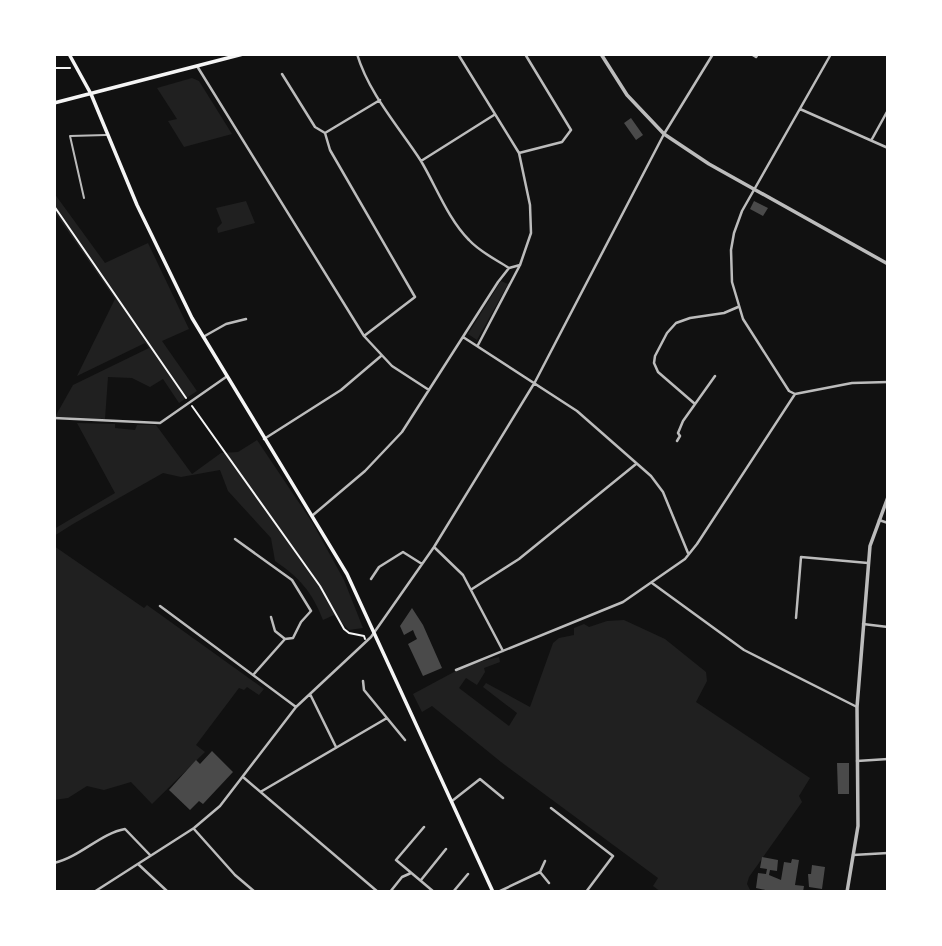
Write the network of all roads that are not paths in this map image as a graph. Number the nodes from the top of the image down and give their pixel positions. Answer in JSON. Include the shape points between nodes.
{"nodes":[{"id":1,"x":69,"y":54,"type":"edge"},
{"id":2,"x":243,"y":54,"type":"edge"},
{"id":3,"x":357,"y":54,"type":"edge"},
{"id":4,"x":458,"y":54,"type":"edge"},
{"id":5,"x":525,"y":54,"type":"edge"},
{"id":6,"x":601,"y":54,"type":"edge"},
{"id":7,"x":713,"y":54,"type":"edge"},
{"id":8,"x":751,"y":54,"type":"edge"},
{"id":9,"x":758,"y":54,"type":"edge"},
{"id":10,"x":831,"y":54,"type":"edge"},
{"id":11,"x":197,"y":66,"type":"junction"},
{"id":12,"x":282,"y":74,"type":"dead end"},
{"id":13,"x":91,"y":94,"type":"junction"},
{"id":14,"x":380,"y":100,"type":"junction"},
{"id":15,"x":54,"y":103,"type":"edge"},
{"id":16,"x":800,"y":109,"type":"junction"},
{"id":17,"x":888,"y":110,"type":"edge"},
{"id":18,"x":494,"y":116,"type":"junction"},
{"id":19,"x":325,"y":133,"type":"junction"},
{"id":20,"x":107,"y":134,"type":"junction"},
{"id":21,"x":664,"y":134,"type":"junction"},
{"id":22,"x":872,"y":139,"type":"junction"},
{"id":23,"x":888,"y":148,"type":"edge"},
{"id":24,"x":519,"y":153,"type":"junction"},
{"id":25,"x":421,"y":161,"type":"junction"},
{"id":26,"x":754,"y":189,"type":"junction"},
{"id":27,"x":84,"y":198,"type":"dead end"},
{"id":28,"x":888,"y":264,"type":"edge"},
{"id":29,"x":520,"y":265,"type":"junction"},
{"id":30,"x":509,"y":268,"type":"junction"},
{"id":31,"x":738,"y":307,"type":"junction"},
{"id":32,"x":246,"y":319,"type":"dead end"},
{"id":33,"x":365,"y":336,"type":"junction"},
{"id":34,"x":203,"y":337,"type":"junction"},
{"id":35,"x":463,"y":337,"type":"junction"},
{"id":36,"x":478,"y":345,"type":"junction"},
{"id":37,"x":382,"y":355,"type":"junction"},
{"id":38,"x":715,"y":376,"type":"dead end"},
{"id":39,"x":226,"y":377,"type":"junction"},
{"id":40,"x":536,"y":382,"type":"junction"},
{"id":41,"x":888,"y":382,"type":"edge"},
{"id":42,"x":429,"y":390,"type":"junction"},
{"id":43,"x":794,"y":394,"type":"junction"},
{"id":44,"x":695,"y":404,"type":"junction"},
{"id":45,"x":54,"y":418,"type":"edge"},
{"id":46,"x":264,"y":439,"type":"junction"},
{"id":47,"x":677,"y":441,"type":"dead end"},
{"id":48,"x":636,"y":463,"type":"junction"},
{"id":49,"x":888,"y":497,"type":"edge"},
{"id":50,"x":313,"y":515,"type":"junction"},
{"id":51,"x":879,"y":520,"type":"junction"},
{"id":52,"x":888,"y":523,"type":"edge"},
{"id":53,"x":234,"y":539,"type":"dead end"},
{"id":54,"x":435,"y":547,"type":"junction"},
{"id":55,"x":688,"y":553,"type":"junction"},
{"id":56,"x":868,"y":563,"type":"junction"},
{"id":57,"x":422,"y":564,"type":"junction"},
{"id":58,"x":371,"y":579,"type":"dead end"},
{"id":59,"x":652,"y":583,"type":"junction"},
{"id":60,"x":472,"y":589,"type":"junction"},
{"id":61,"x":160,"y":606,"type":"dead end"},
{"id":62,"x":271,"y":617,"type":"dead end"},
{"id":63,"x":796,"y":618,"type":"dead end"},
{"id":64,"x":863,"y":624,"type":"junction"},
{"id":65,"x":888,"y":627,"type":"edge"},
{"id":66,"x":374,"y":632,"type":"junction"},
{"id":67,"x":285,"y":639,"type":"junction"},
{"id":68,"x":503,"y":651,"type":"junction"},
{"id":69,"x":456,"y":670,"type":"dead end"},
{"id":70,"x":254,"y":674,"type":"junction"},
{"id":71,"x":363,"y":681,"type":"dead end"},
{"id":72,"x":310,"y":694,"type":"junction"},
{"id":73,"x":296,"y":707,"type":"junction"},
{"id":74,"x":858,"y":707,"type":"junction"},
{"id":75,"x":387,"y":718,"type":"junction"},
{"id":76,"x":405,"y":740,"type":"dead end"},
{"id":77,"x":336,"y":747,"type":"junction"},
{"id":78,"x":888,"y":759,"type":"edge"},
{"id":79,"x":857,"y":761,"type":"junction"},
{"id":80,"x":243,"y":778,"type":"junction"},
{"id":81,"x":262,"y":791,"type":"junction"},
{"id":82,"x":503,"y":798,"type":"dead end"},
{"id":83,"x":452,"y":801,"type":"junction"},
{"id":84,"x":551,"y":808,"type":"dead end"},
{"id":85,"x":424,"y":827,"type":"dead end"},
{"id":86,"x":194,"y":828,"type":"junction"},
{"id":87,"x":446,"y":849,"type":"dead end"},
{"id":88,"x":888,"y":853,"type":"edge"},
{"id":89,"x":853,"y":855,"type":"junction"},
{"id":90,"x":151,"y":856,"type":"junction"},
{"id":91,"x":545,"y":861,"type":"dead end"},
{"id":92,"x":54,"y":863,"type":"edge"},
{"id":93,"x":138,"y":864,"type":"junction"},
{"id":94,"x":540,"y":872,"type":"junction"},
{"id":95,"x":411,"y":873,"type":"junction"},
{"id":96,"x":468,"y":874,"type":"dead end"},
{"id":97,"x":421,"y":880,"type":"junction"},
{"id":98,"x":549,"y":883,"type":"dead end"},
{"id":99,"x":250,"y":888,"type":"junction"},
{"id":100,"x":93,"y":892,"type":"edge"},
{"id":101,"x":168,"y":892,"type":"edge"},
{"id":102,"x":247,"y":892,"type":"edge"},
{"id":103,"x":255,"y":892,"type":"edge"},
{"id":104,"x":378,"y":892,"type":"edge"},
{"id":105,"x":390,"y":892,"type":"edge"},
{"id":106,"x":434,"y":892,"type":"edge"},
{"id":107,"x":453,"y":892,"type":"edge"},
{"id":108,"x":495,"y":892,"type":"edge"},
{"id":109,"x":586,"y":892,"type":"edge"},
{"id":110,"x":847,"y":892,"type":"edge"}],
"edges":[{"from":1,"to":13,"type":"main road"},
{"from":2,"to":11,"type":"main road"},
{"from":3,"to":14,"type":"street"},
{"from":4,"to":18,"type":"street"},
{"from":5,"to":24,"type":"street","via":[[571,130],[562,142]]},
{"from":6,"to":21,"type":"street","via":[[627,95]]},
{"from":7,"to":21,"type":"street"},
{"from":8,"to":9,"type":"street"},
{"from":10,"to":16,"type":"street"},
{"from":11,"to":13,"type":"main road"},
{"from":11,"to":33,"type":"street"},
{"from":12,"to":19,"type":"street","via":[[315,127]]},
{"from":13,"to":15,"type":"main road"},
{"from":13,"to":20,"type":"main road"},
{"from":14,"to":19,"type":"street"},
{"from":14,"to":25,"type":"street"},
{"from":16,"to":22,"type":"street"},
{"from":16,"to":26,"type":"street"},
{"from":17,"to":22,"type":"street"},
{"from":18,"to":24,"type":"street"},
{"from":18,"to":25,"type":"street"},
{"from":19,"to":33,"type":"street","via":[[330,150],[415,297]]},
{"from":20,"to":27,"type":"lane","via":[[70,136]]},
{"from":20,"to":34,"type":"main road"},
{"from":21,"to":26,"type":"street"},
{"from":21,"to":40,"type":"street"},
{"from":22,"to":23,"type":"street"},
{"from":24,"to":29,"type":"street","via":[[531,233]]},
{"from":25,"to":30,"type":"street","via":[[462,232]]},
{"from":26,"to":28,"type":"street"},
{"from":26,"to":31,"type":"street","via":[[732,242],[730,267]]},
{"from":29,"to":30,"type":"street"},
{"from":29,"to":36,"type":"street"},
{"from":30,"to":35,"type":"street"},
{"from":31,"to":43,"type":"street","via":[[748,330]]},
{"from":31,"to":44,"type":"street","via":[[676,323],[655,356],[658,372]]},
{"from":32,"to":34,"type":"street"},
{"from":33,"to":37,"type":"street"},
{"from":34,"to":39,"type":"main road"},
{"from":35,"to":36,"type":"street"},
{"from":35,"to":42,"type":"street"},
{"from":36,"to":40,"type":"street"},
{"from":37,"to":42,"type":"street"},
{"from":37,"to":46,"type":"street","via":[[341,390]]},
{"from":38,"to":44,"type":"street"},
{"from":39,"to":45,"type":"street","via":[[160,423]]},
{"from":39,"to":46,"type":"main road"},
{"from":40,"to":48,"type":"street"},
{"from":40,"to":54,"type":"street"},
{"from":41,"to":43,"type":"street","via":[[852,383]]},
{"from":42,"to":50,"type":"street","via":[[385,452]]},
{"from":43,"to":55,"type":"street"},
{"from":44,"to":47,"type":"street"},
{"from":46,"to":50,"type":"main road"},
{"from":48,"to":55,"type":"street","via":[[663,492]]},
{"from":48,"to":60,"type":"street","via":[[519,559]]},
{"from":49,"to":51,"type":"street"},
{"from":50,"to":66,"type":"main road"},
{"from":51,"to":52,"type":"street"},
{"from":51,"to":56,"type":"street"},
{"from":53,"to":67,"type":"street","via":[[292,580],[311,611],[293,638]]},
{"from":54,"to":57,"type":"street"},
{"from":54,"to":60,"type":"street"},
{"from":55,"to":59,"type":"street"},
{"from":56,"to":63,"type":"street","via":[[801,557]]},
{"from":56,"to":64,"type":"street"},
{"from":57,"to":58,"type":"street","via":[[403,552],[379,566]]},
{"from":57,"to":66,"type":"street"},
{"from":59,"to":68,"type":"street","via":[[615,605]]},
{"from":59,"to":74,"type":"street","via":[[744,650]]},
{"from":60,"to":68,"type":"street"},
{"from":61,"to":70,"type":"street"},
{"from":62,"to":67,"type":"street","via":[[275,631]]},
{"from":64,"to":65,"type":"street"},
{"from":64,"to":74,"type":"street"},
{"from":66,"to":72,"type":"street"},
{"from":66,"to":83,"type":"main road"},
{"from":67,"to":70,"type":"street"},
{"from":68,"to":69,"type":"street"},
{"from":70,"to":73,"type":"street"},
{"from":71,"to":75,"type":"street","via":[[364,690]]},
{"from":72,"to":73,"type":"street"},
{"from":72,"to":77,"type":"street"},
{"from":73,"to":80,"type":"street"},
{"from":74,"to":79,"type":"street"},
{"from":75,"to":76,"type":"street"},
{"from":75,"to":77,"type":"street"},
{"from":77,"to":81,"type":"street"},
{"from":78,"to":79,"type":"street"},
{"from":79,"to":89,"type":"street","via":[[858,826]]},
{"from":80,"to":81,"type":"street"},
{"from":80,"to":86,"type":"street"},
{"from":81,"to":104,"type":"street"},
{"from":82,"to":83,"type":"street","via":[[480,779]]},
{"from":83,"to":108,"type":"main road"},
{"from":84,"to":109,"type":"street","via":[[613,856]]},
{"from":85,"to":95,"type":"street","via":[[396,860]]},
{"from":86,"to":90,"type":"street"},
{"from":86,"to":99,"type":"street"},
{"from":87,"to":97,"type":"street"},
{"from":88,"to":89,"type":"street"},
{"from":89,"to":110,"type":"street"},
{"from":90,"to":92,"type":"street","via":[[125,829]]},
{"from":90,"to":93,"type":"street"},
{"from":91,"to":94,"type":"street"},
{"from":93,"to":100,"type":"street"},
{"from":93,"to":101,"type":"street"},
{"from":94,"to":98,"type":"street"},
{"from":94,"to":108,"type":"street"},
{"from":95,"to":97,"type":"street"},
{"from":95,"to":105,"type":"street"},
{"from":96,"to":107,"type":"street"},
{"from":97,"to":106,"type":"street"},
{"from":99,"to":102,"type":"street"},
{"from":99,"to":103,"type":"street"}]}
